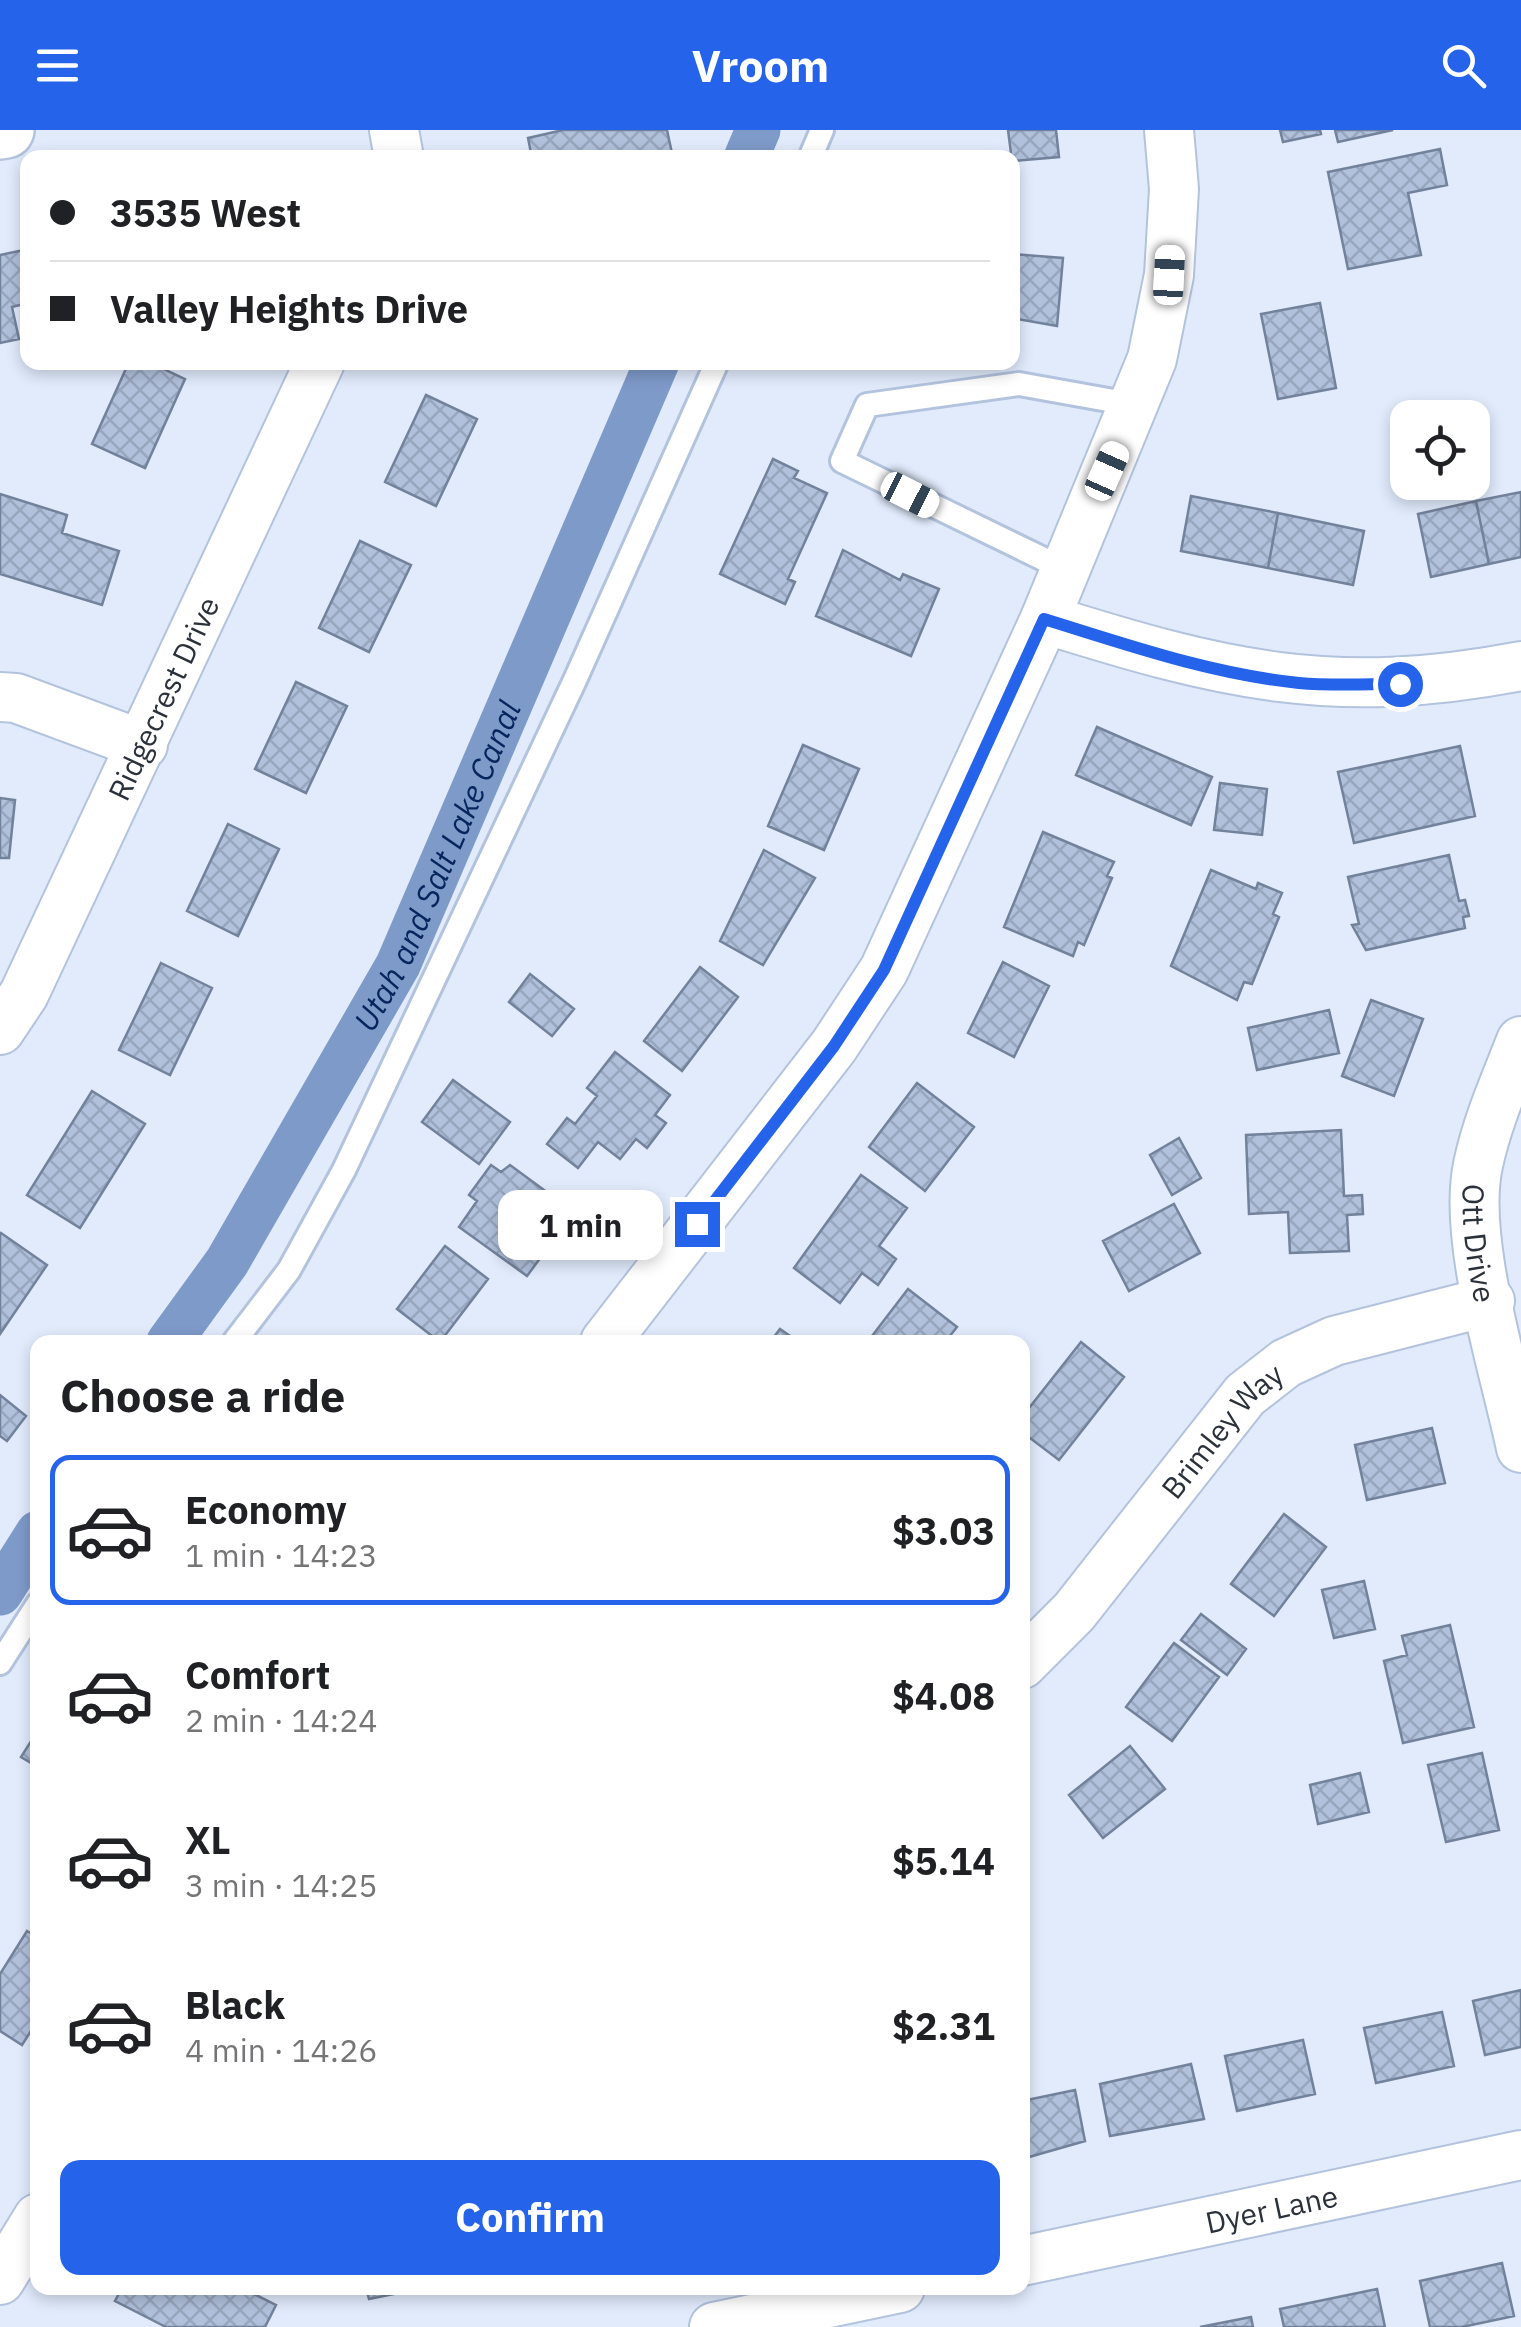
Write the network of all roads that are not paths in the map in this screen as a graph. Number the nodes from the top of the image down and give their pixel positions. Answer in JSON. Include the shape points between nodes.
{"nodes":[{"id":1,"x":1169,"y":130,"type":"edge"},
{"id":2,"x":316,"y":370,"type":"edge"},
{"id":3,"x":714,"y":370,"type":"edge"},
{"id":4,"x":1136,"y":405,"type":"junction"},
{"id":5,"x":1064,"y":569,"type":"junction"},
{"id":6,"x":1044,"y":619,"type":"junction"},
{"id":7,"x":1521,"y":666,"type":"edge"},
{"id":8,"x":0,"y":697,"type":"edge"},
{"id":9,"x":142,"y":745,"type":"junction"},
{"id":10,"x":0,"y":1030,"type":"edge"},
{"id":11,"x":1521,"y":1041,"type":"edge"},
{"id":12,"x":1490,"y":1301,"type":"junction"},
{"id":13,"x":239,"y":1335,"type":"edge"},
{"id":14,"x":611,"y":1335,"type":"edge"},
{"id":15,"x":1521,"y":1448,"type":"edge"},
{"id":16,"x":30,"y":1616,"type":"edge"},
{"id":17,"x":1030,"y":1656,"type":"edge"},
{"id":18,"x":0,"y":1663,"type":"edge"},
{"id":19,"x":1521,"y":2155,"type":"edge"},
{"id":20,"x":30,"y":2231,"type":"edge"},
{"id":21,"x":1030,"y":2259,"type":"edge"},
{"id":22,"x":0,"y":2280,"type":"edge"},
{"id":23,"x":867,"y":2295,"type":"edge"},
{"id":24,"x":714,"y":2327,"type":"edge"}],
"edges":[{"from":1,"to":4,"type":"street","via":[[1169,275]]},
{"from":2,"to":9,"type":"street","name":"Ridgecrest Drive"},
{"from":3,"to":13,"type":"lane","via":[[344,1170],[289,1270]]},
{"from":4,"to":5,"type":"street"},
{"from":4,"to":5,"type":"lane","via":[[1019,384],[867,405],[842,461]]},
{"from":5,"to":6,"type":"street"},
{"from":6,"to":7,"type":"street","via":[[1167,658],[1301,683],[1400,684]]},
{"from":6,"to":14,"type":"street","via":[[884,970],[834,1046]]},
{"from":8,"to":9,"type":"street"},
{"from":9,"to":10,"type":"street","name":"Ridgecrest Drive","via":[[24,994]]},
{"from":11,"to":12,"type":"street","name":"Ott Drive","via":[[1477,1169],[1475,1225]]},
{"from":12,"to":15,"type":"street","name":"Ott Drive"},
{"from":12,"to":17,"type":"street","name":"Brimley Way","via":[[1334,1341],[1286,1363],[1221,1422],[1074,1612]]},
{"from":16,"to":18,"type":"lane"},
{"from":19,"to":21,"type":"street","name":"Dyer Lane"},
{"from":20,"to":22,"type":"street"},
{"from":23,"to":24,"type":"street"}]}
